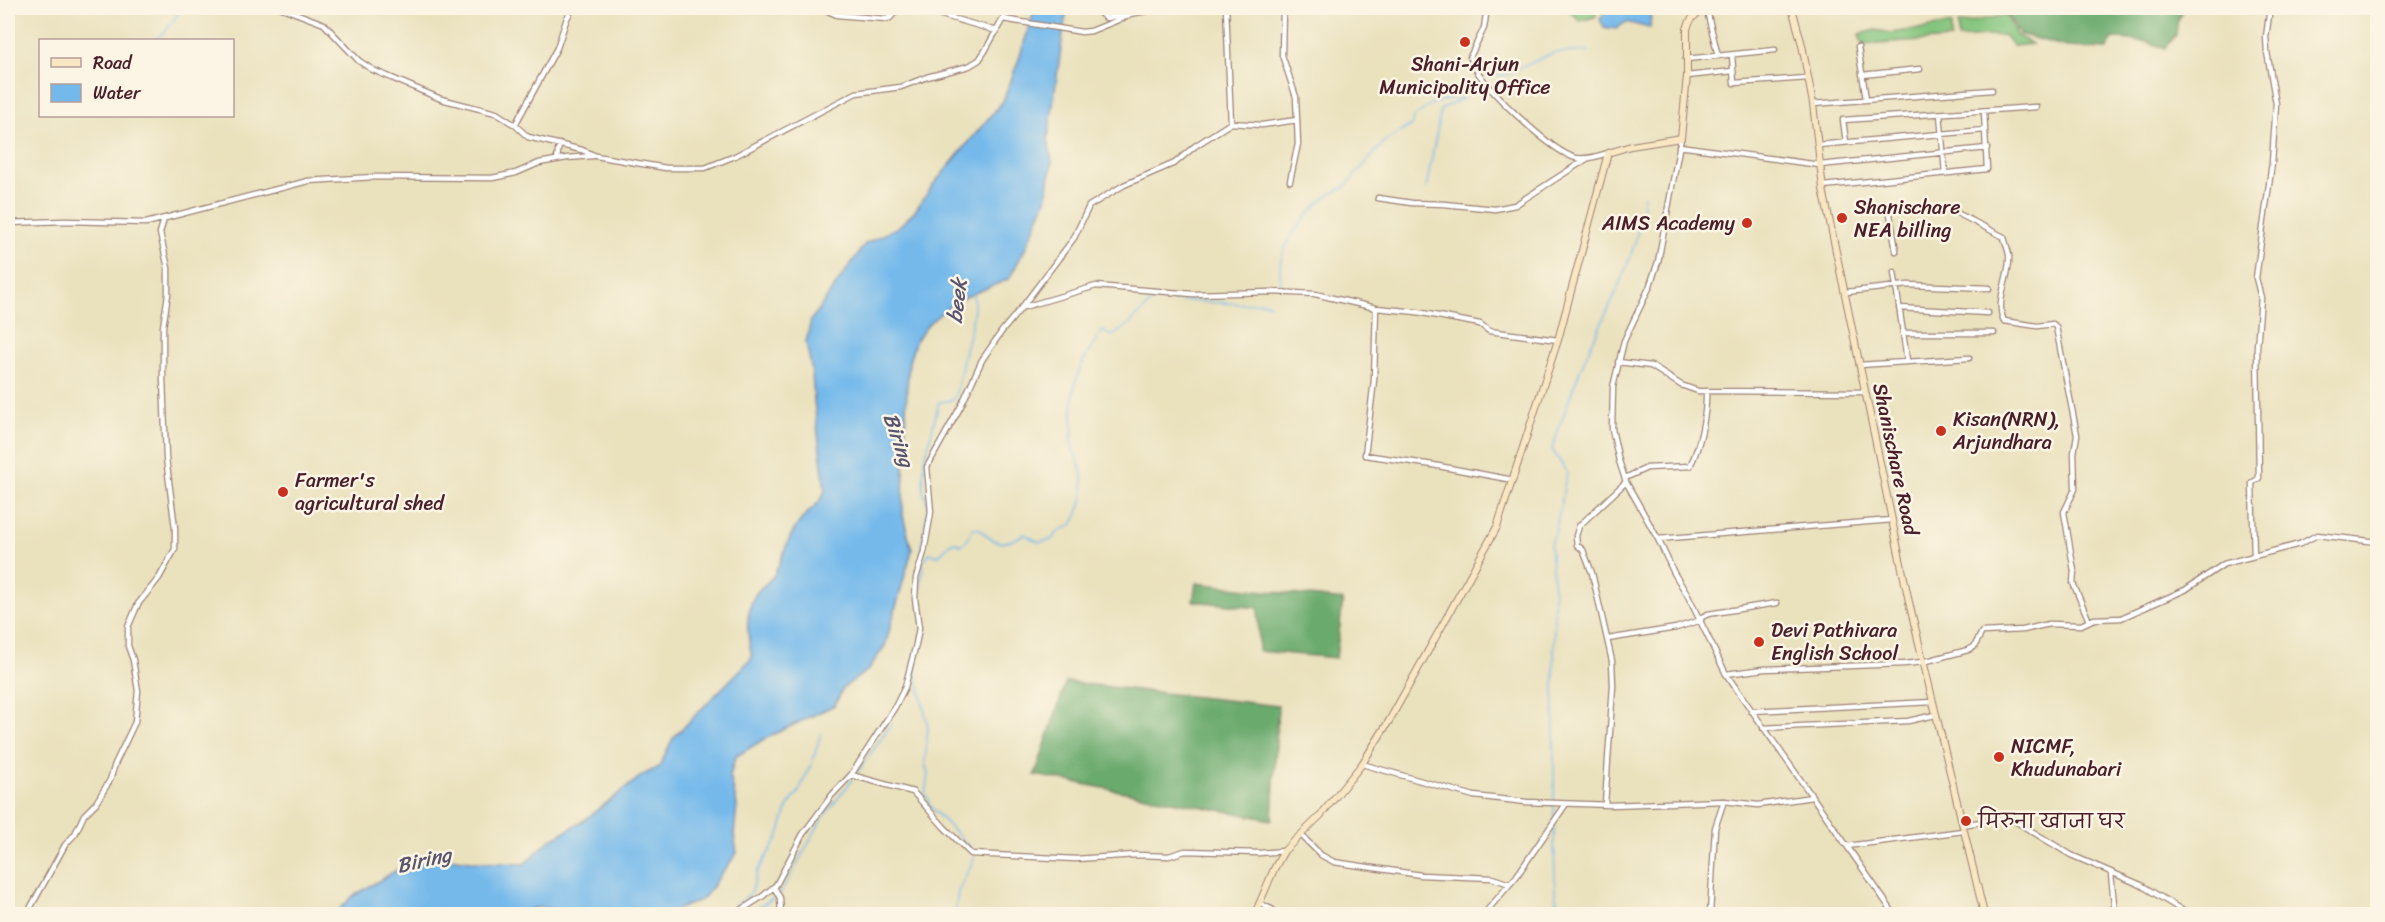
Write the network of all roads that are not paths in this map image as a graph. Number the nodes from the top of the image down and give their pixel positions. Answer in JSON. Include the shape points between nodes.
{"nodes":[{"id":1,"x":282,"y":8,"type":"edge"},
{"id":2,"x":573,"y":8,"type":"edge"},
{"id":3,"x":822,"y":8,"type":"edge"},
{"id":4,"x":899,"y":8,"type":"edge"},
{"id":5,"x":917,"y":8,"type":"edge"},
{"id":6,"x":1008,"y":8,"type":"edge"},
{"id":7,"x":1093,"y":8,"type":"edge"},
{"id":8,"x":1164,"y":8,"type":"edge"},
{"id":9,"x":1226,"y":8,"type":"edge"},
{"id":10,"x":1283,"y":8,"type":"edge"},
{"id":11,"x":1487,"y":8,"type":"edge"},
{"id":12,"x":1725,"y":8,"type":"edge"},
{"id":13,"x":1792,"y":8,"type":"edge"},
{"id":14,"x":2270,"y":8,"type":"edge"},
{"id":15,"x":1697,"y":10,"type":"edge"},
{"id":16,"x":1707,"y":11,"type":"junction"},
{"id":17,"x":1128,"y":16,"type":"junction"},
{"id":18,"x":1003,"y":19,"type":"junction"},
{"id":19,"x":997,"y":31,"type":"junction"},
{"id":20,"x":1858,"y":47,"type":"dead end"},
{"id":21,"x":1775,"y":50,"type":"dead end"},
{"id":22,"x":1732,"y":55,"type":"junction"},
{"id":23,"x":1718,"y":56,"type":"junction"},
{"id":24,"x":1686,"y":59,"type":"junction"},
{"id":25,"x":1920,"y":69,"type":"dead end"},
{"id":26,"x":1733,"y":71,"type":"junction"},
{"id":27,"x":1862,"y":75,"type":"junction"},
{"id":28,"x":1687,"y":76,"type":"junction"},
{"id":29,"x":1808,"y":78,"type":"junction"},
{"id":30,"x":1992,"y":90,"type":"dead end"},
{"id":31,"x":1866,"y":99,"type":"junction"},
{"id":32,"x":1813,"y":104,"type":"junction"},
{"id":33,"x":2036,"y":107,"type":"dead end"},
{"id":34,"x":1984,"y":111,"type":"junction"},
{"id":35,"x":1940,"y":114,"type":"junction"},
{"id":36,"x":1297,"y":120,"type":"junction"},
{"id":37,"x":1231,"y":123,"type":"junction"},
{"id":38,"x":515,"y":125,"type":"junction"},
{"id":39,"x":1985,"y":130,"type":"junction"},
{"id":40,"x":1942,"y":133,"type":"junction"},
{"id":41,"x":1681,"y":138,"type":"junction"},
{"id":42,"x":1846,"y":142,"type":"junction"},
{"id":43,"x":559,"y":144,"type":"junction"},
{"id":44,"x":1818,"y":145,"type":"junction"},
{"id":45,"x":1679,"y":146,"type":"junction"},
{"id":46,"x":1987,"y":148,"type":"junction"},
{"id":47,"x":1943,"y":152,"type":"junction"},
{"id":48,"x":1608,"y":153,"type":"junction"},
{"id":49,"x":596,"y":156,"type":"junction"},
{"id":50,"x":1588,"y":158,"type":"junction"},
{"id":51,"x":557,"y":160,"type":"junction"},
{"id":52,"x":1820,"y":165,"type":"junction"},
{"id":53,"x":1945,"y":173,"type":"junction"},
{"id":54,"x":1290,"y":181,"type":"dead end"},
{"id":55,"x":1823,"y":186,"type":"junction"},
{"id":56,"x":1378,"y":198,"type":"dead end"},
{"id":57,"x":1953,"y":211,"type":"dead end"},
{"id":58,"x":1890,"y":214,"type":"dead end"},
{"id":59,"x":164,"y":219,"type":"junction"},
{"id":60,"x":8,"y":224,"type":"edge"},
{"id":61,"x":1896,"y":251,"type":"dead end"},
{"id":62,"x":1894,"y":272,"type":"dead end"},
{"id":63,"x":1896,"y":286,"type":"junction"},
{"id":64,"x":1989,"y":288,"type":"dead end"},
{"id":65,"x":1846,"y":292,"type":"junction"},
{"id":66,"x":1022,"y":307,"type":"junction"},
{"id":67,"x":1376,"y":308,"type":"junction"},
{"id":68,"x":1899,"y":308,"type":"junction"},
{"id":69,"x":1988,"y":313,"type":"dead end"},
{"id":70,"x":1903,"y":333,"type":"junction"},
{"id":71,"x":1994,"y":333,"type":"dead end"},
{"id":72,"x":1558,"y":340,"type":"junction"},
{"id":73,"x":1969,"y":358,"type":"dead end"},
{"id":74,"x":1907,"y":360,"type":"junction"},
{"id":75,"x":1618,"y":362,"type":"junction"},
{"id":76,"x":1859,"y":365,"type":"junction"},
{"id":77,"x":1706,"y":391,"type":"junction"},
{"id":78,"x":1864,"y":392,"type":"junction"},
{"id":79,"x":1513,"y":480,"type":"junction"},
{"id":80,"x":1625,"y":480,"type":"junction"},
{"id":81,"x":1892,"y":520,"type":"junction"},
{"id":82,"x":1658,"y":539,"type":"junction"},
{"id":83,"x":2378,"y":542,"type":"edge"},
{"id":84,"x":2254,"y":556,"type":"junction"},
{"id":85,"x":1777,"y":603,"type":"dead end"},
{"id":86,"x":1701,"y":619,"type":"junction"},
{"id":87,"x":2089,"y":621,"type":"junction"},
{"id":88,"x":1608,"y":639,"type":"junction"},
{"id":89,"x":1923,"y":662,"type":"junction"},
{"id":90,"x":1726,"y":674,"type":"junction"},
{"id":91,"x":1933,"y":702,"type":"junction"},
{"id":92,"x":1751,"y":711,"type":"junction"},
{"id":93,"x":1935,"y":715,"type":"junction"},
{"id":94,"x":1763,"y":728,"type":"junction"},
{"id":95,"x":1362,"y":764,"type":"junction"},
{"id":96,"x":850,"y":775,"type":"junction"},
{"id":97,"x":1812,"y":797,"type":"junction"},
{"id":98,"x":1724,"y":801,"type":"junction"},
{"id":99,"x":1566,"y":804,"type":"junction"},
{"id":100,"x":1605,"y":804,"type":"junction"},
{"id":101,"x":1963,"y":828,"type":"junction"},
{"id":102,"x":1300,"y":835,"type":"junction"},
{"id":103,"x":1847,"y":846,"type":"junction"},
{"id":104,"x":1284,"y":851,"type":"junction"},
{"id":105,"x":2111,"y":874,"type":"junction"},
{"id":106,"x":1510,"y":884,"type":"junction"},
{"id":107,"x":774,"y":887,"type":"junction"},
{"id":108,"x":1259,"y":903,"type":"junction"},
{"id":109,"x":27,"y":915,"type":"edge"},
{"id":110,"x":735,"y":915,"type":"edge"},
{"id":111,"x":781,"y":915,"type":"edge"},
{"id":112,"x":1256,"y":915,"type":"edge"},
{"id":113,"x":1275,"y":915,"type":"edge"},
{"id":114,"x":1484,"y":915,"type":"edge"},
{"id":115,"x":1710,"y":915,"type":"edge"},
{"id":116,"x":1894,"y":915,"type":"edge"},
{"id":117,"x":1984,"y":915,"type":"edge"},
{"id":118,"x":2115,"y":915,"type":"edge"},
{"id":119,"x":2188,"y":915,"type":"edge"}],
"edges":[{"from":1,"to":38,"type":"street","via":[[324,24],[359,61],[373,70],[441,99],[496,114]]},
{"from":2,"to":38,"type":"street","via":[[553,58]]},
{"from":3,"to":4,"type":"street","via":[[837,15],[886,19]]},
{"from":5,"to":19,"type":"street"},
{"from":6,"to":18,"type":"street"},
{"from":7,"to":17,"type":"street","via":[[1106,18]]},
{"from":8,"to":17,"type":"street"},
{"from":9,"to":37,"type":"street"},
{"from":10,"to":36,"type":"street","via":[[1282,55],[1296,97]]},
{"from":11,"to":50,"type":"street","via":[[1484,28],[1470,57],[1478,73],[1515,115],[1551,143],[1575,158]]},
{"from":12,"to":16,"type":"street"},
{"from":13,"to":29,"type":"street","name":"Shanischare Road"},
{"from":14,"to":84,"type":"street","via":[[2266,37],[2276,104],[2256,278],[2261,298],[2259,478],[2252,483]]},
{"from":15,"to":16,"type":"street"},
{"from":15,"to":24,"type":"street","via":[[1689,20]]},
{"from":16,"to":23,"type":"street"},
{"from":17,"to":18,"type":"street","via":[[1082,32]]},
{"from":18,"to":19,"type":"street"},
{"from":19,"to":49,"type":"street","via":[[979,60],[969,66],[901,87],[856,93],[705,168],[666,168]]},
{"from":20,"to":27,"type":"street"},
{"from":21,"to":22,"type":"street"},
{"from":22,"to":23,"type":"street"},
{"from":22,"to":26,"type":"street"},
{"from":23,"to":24,"type":"street"},
{"from":24,"to":28,"type":"street"},
{"from":25,"to":27,"type":"street"},
{"from":26,"to":28,"type":"street"},
{"from":26,"to":29,"type":"street","via":[[1734,83]]},
{"from":27,"to":31,"type":"street"},
{"from":28,"to":41,"type":"street"},
{"from":29,"to":32,"type":"street","name":"Shanischare Road"},
{"from":30,"to":31,"type":"street"},
{"from":31,"to":32,"type":"street"},
{"from":32,"to":44,"type":"street","name":"Shanischare Road"},
{"from":33,"to":34,"type":"street"},
{"from":34,"to":35,"type":"street"},
{"from":34,"to":39,"type":"street"},
{"from":35,"to":40,"type":"street"},
{"from":35,"to":42,"type":"street","via":[[1843,120]]},
{"from":36,"to":37,"type":"street"},
{"from":36,"to":54,"type":"street","via":[[1298,144]]},
{"from":37,"to":66,"type":"street","via":[[1175,163],[1124,185],[1089,206],[1074,237]]},
{"from":38,"to":43,"type":"street","via":[[528,137]]},
{"from":39,"to":40,"type":"street"},
{"from":39,"to":46,"type":"street"},
{"from":40,"to":42,"type":"street"},
{"from":40,"to":47,"type":"street"},
{"from":41,"to":45,"type":"street"},
{"from":41,"to":48,"type":"street"},
{"from":42,"to":44,"type":"street"},
{"from":43,"to":49,"type":"street"},
{"from":43,"to":51,"type":"street"},
{"from":44,"to":52,"type":"street","name":"Shanischare Road"},
{"from":45,"to":52,"type":"street"},
{"from":45,"to":75,"type":"street","via":[[1658,262]]},
{"from":46,"to":47,"type":"street"},
{"from":46,"to":53,"type":"street","via":[[1987,169]]},
{"from":47,"to":52,"type":"street"},
{"from":47,"to":53,"type":"street"},
{"from":48,"to":50,"type":"street"},
{"from":48,"to":72,"type":"street"},
{"from":49,"to":51,"type":"street"},
{"from":50,"to":56,"type":"street","via":[[1534,195],[1495,209]]},
{"from":51,"to":59,"type":"street","via":[[492,178],[308,181]]},
{"from":52,"to":55,"type":"street","name":"Shanischare Road"},
{"from":53,"to":55,"type":"street"},
{"from":55,"to":65,"type":"street","name":"Shanischare Road"},
{"from":57,"to":87,"type":"street","via":[[2004,237],[2009,257],[2001,316],[2004,321],[2056,327],[2077,435],[2075,489],[2064,512],[2073,583]]},
{"from":58,"to":61,"type":"street"},
{"from":59,"to":60,"type":"street","via":[[121,224]]},
{"from":59,"to":109,"type":"street","via":[[160,233],[168,268],[163,327],[165,458],[175,549],[138,604],[128,627],[138,691],[135,722],[110,780],[65,844]]},
{"from":62,"to":63,"type":"street"},
{"from":63,"to":64,"type":"street"},
{"from":63,"to":65,"type":"street"},
{"from":63,"to":68,"type":"street"},
{"from":65,"to":76,"type":"street","name":"Shanischare Road"},
{"from":66,"to":67,"type":"street","via":[[1096,286],[1192,294],[1315,294]]},
{"from":66,"to":96,"type":"street","via":[[982,360],[927,467],[931,512],[916,578],[916,644],[900,697]]},
{"from":67,"to":72,"type":"street"},
{"from":67,"to":79,"type":"street","via":[[1374,380],[1365,455]]},
{"from":68,"to":69,"type":"street"},
{"from":68,"to":70,"type":"street"},
{"from":70,"to":71,"type":"street"},
{"from":70,"to":74,"type":"street"},
{"from":72,"to":79,"type":"street"},
{"from":73,"to":74,"type":"street"},
{"from":74,"to":76,"type":"street"},
{"from":75,"to":77,"type":"street","via":[[1651,366],[1689,389]]},
{"from":75,"to":80,"type":"street","via":[[1612,429]]},
{"from":76,"to":78,"type":"street","name":"Shanischare Road"},
{"from":77,"to":78,"type":"street"},
{"from":77,"to":80,"type":"street","via":[[1704,416],[1690,466],[1647,468]]},
{"from":78,"to":81,"type":"street","name":"Shanischare Road"},
{"from":79,"to":95,"type":"street","via":[[1497,527]]},
{"from":80,"to":82,"type":"street"},
{"from":80,"to":88,"type":"street","via":[[1580,526],[1576,536],[1592,573]]},
{"from":81,"to":82,"type":"street"},
{"from":81,"to":89,"type":"street","name":"Shanischare Road"},
{"from":82,"to":86,"type":"street"},
{"from":83,"to":84,"type":"street","via":[[2317,536]]},
{"from":84,"to":87,"type":"street","via":[[2224,564],[2176,595],[2121,618]]},
{"from":85,"to":86,"type":"street","via":[[1708,614]]},
{"from":86,"to":88,"type":"street","via":[[1676,628]]},
{"from":86,"to":90,"type":"street"},
{"from":87,"to":89,"type":"street","via":[[2081,625],[2049,624],[1982,632],[1974,647]]},
{"from":88,"to":100,"type":"street","via":[[1613,686]]},
{"from":89,"to":90,"type":"street"},
{"from":89,"to":91,"type":"street","name":"Shanischare Road"},
{"from":90,"to":92,"type":"street"},
{"from":91,"to":92,"type":"street"},
{"from":91,"to":93,"type":"street","name":"Shanischare Road"},
{"from":92,"to":94,"type":"street"},
{"from":93,"to":94,"type":"street","via":[[1908,721]]},
{"from":93,"to":101,"type":"street","name":"Shanischare Road"},
{"from":94,"to":97,"type":"street"},
{"from":95,"to":99,"type":"street","via":[[1474,796]]},
{"from":95,"to":102,"type":"street"},
{"from":96,"to":104,"type":"street","via":[[913,792],[971,854],[1076,859],[1169,856],[1185,851]]},
{"from":96,"to":107,"type":"street","via":[[803,834]]},
{"from":97,"to":98,"type":"street","via":[[1758,805]]},
{"from":97,"to":103,"type":"street"},
{"from":98,"to":100,"type":"street"},
{"from":98,"to":115,"type":"street","via":[[1715,828]]},
{"from":99,"to":100,"type":"street"},
{"from":99,"to":106,"type":"street"},
{"from":101,"to":103,"type":"street"},
{"from":101,"to":105,"type":"street","via":[[2006,818],[2015,820],[2071,855]]},
{"from":101,"to":117,"type":"street","name":"Shanischare Road"},
{"from":102,"to":104,"type":"street"},
{"from":102,"to":106,"type":"street","via":[[1334,862],[1421,875],[1492,878]]},
{"from":103,"to":116,"type":"street"},
{"from":104,"to":108,"type":"street"},
{"from":105,"to":118,"type":"street"},
{"from":105,"to":119,"type":"street","via":[[2141,885]]},
{"from":106,"to":114,"type":"street"},
{"from":107,"to":110,"type":"street"},
{"from":107,"to":111,"type":"street","via":[[780,898]]},
{"from":108,"to":112,"type":"street"},
{"from":108,"to":113,"type":"street","via":[[1274,910]]}]}
